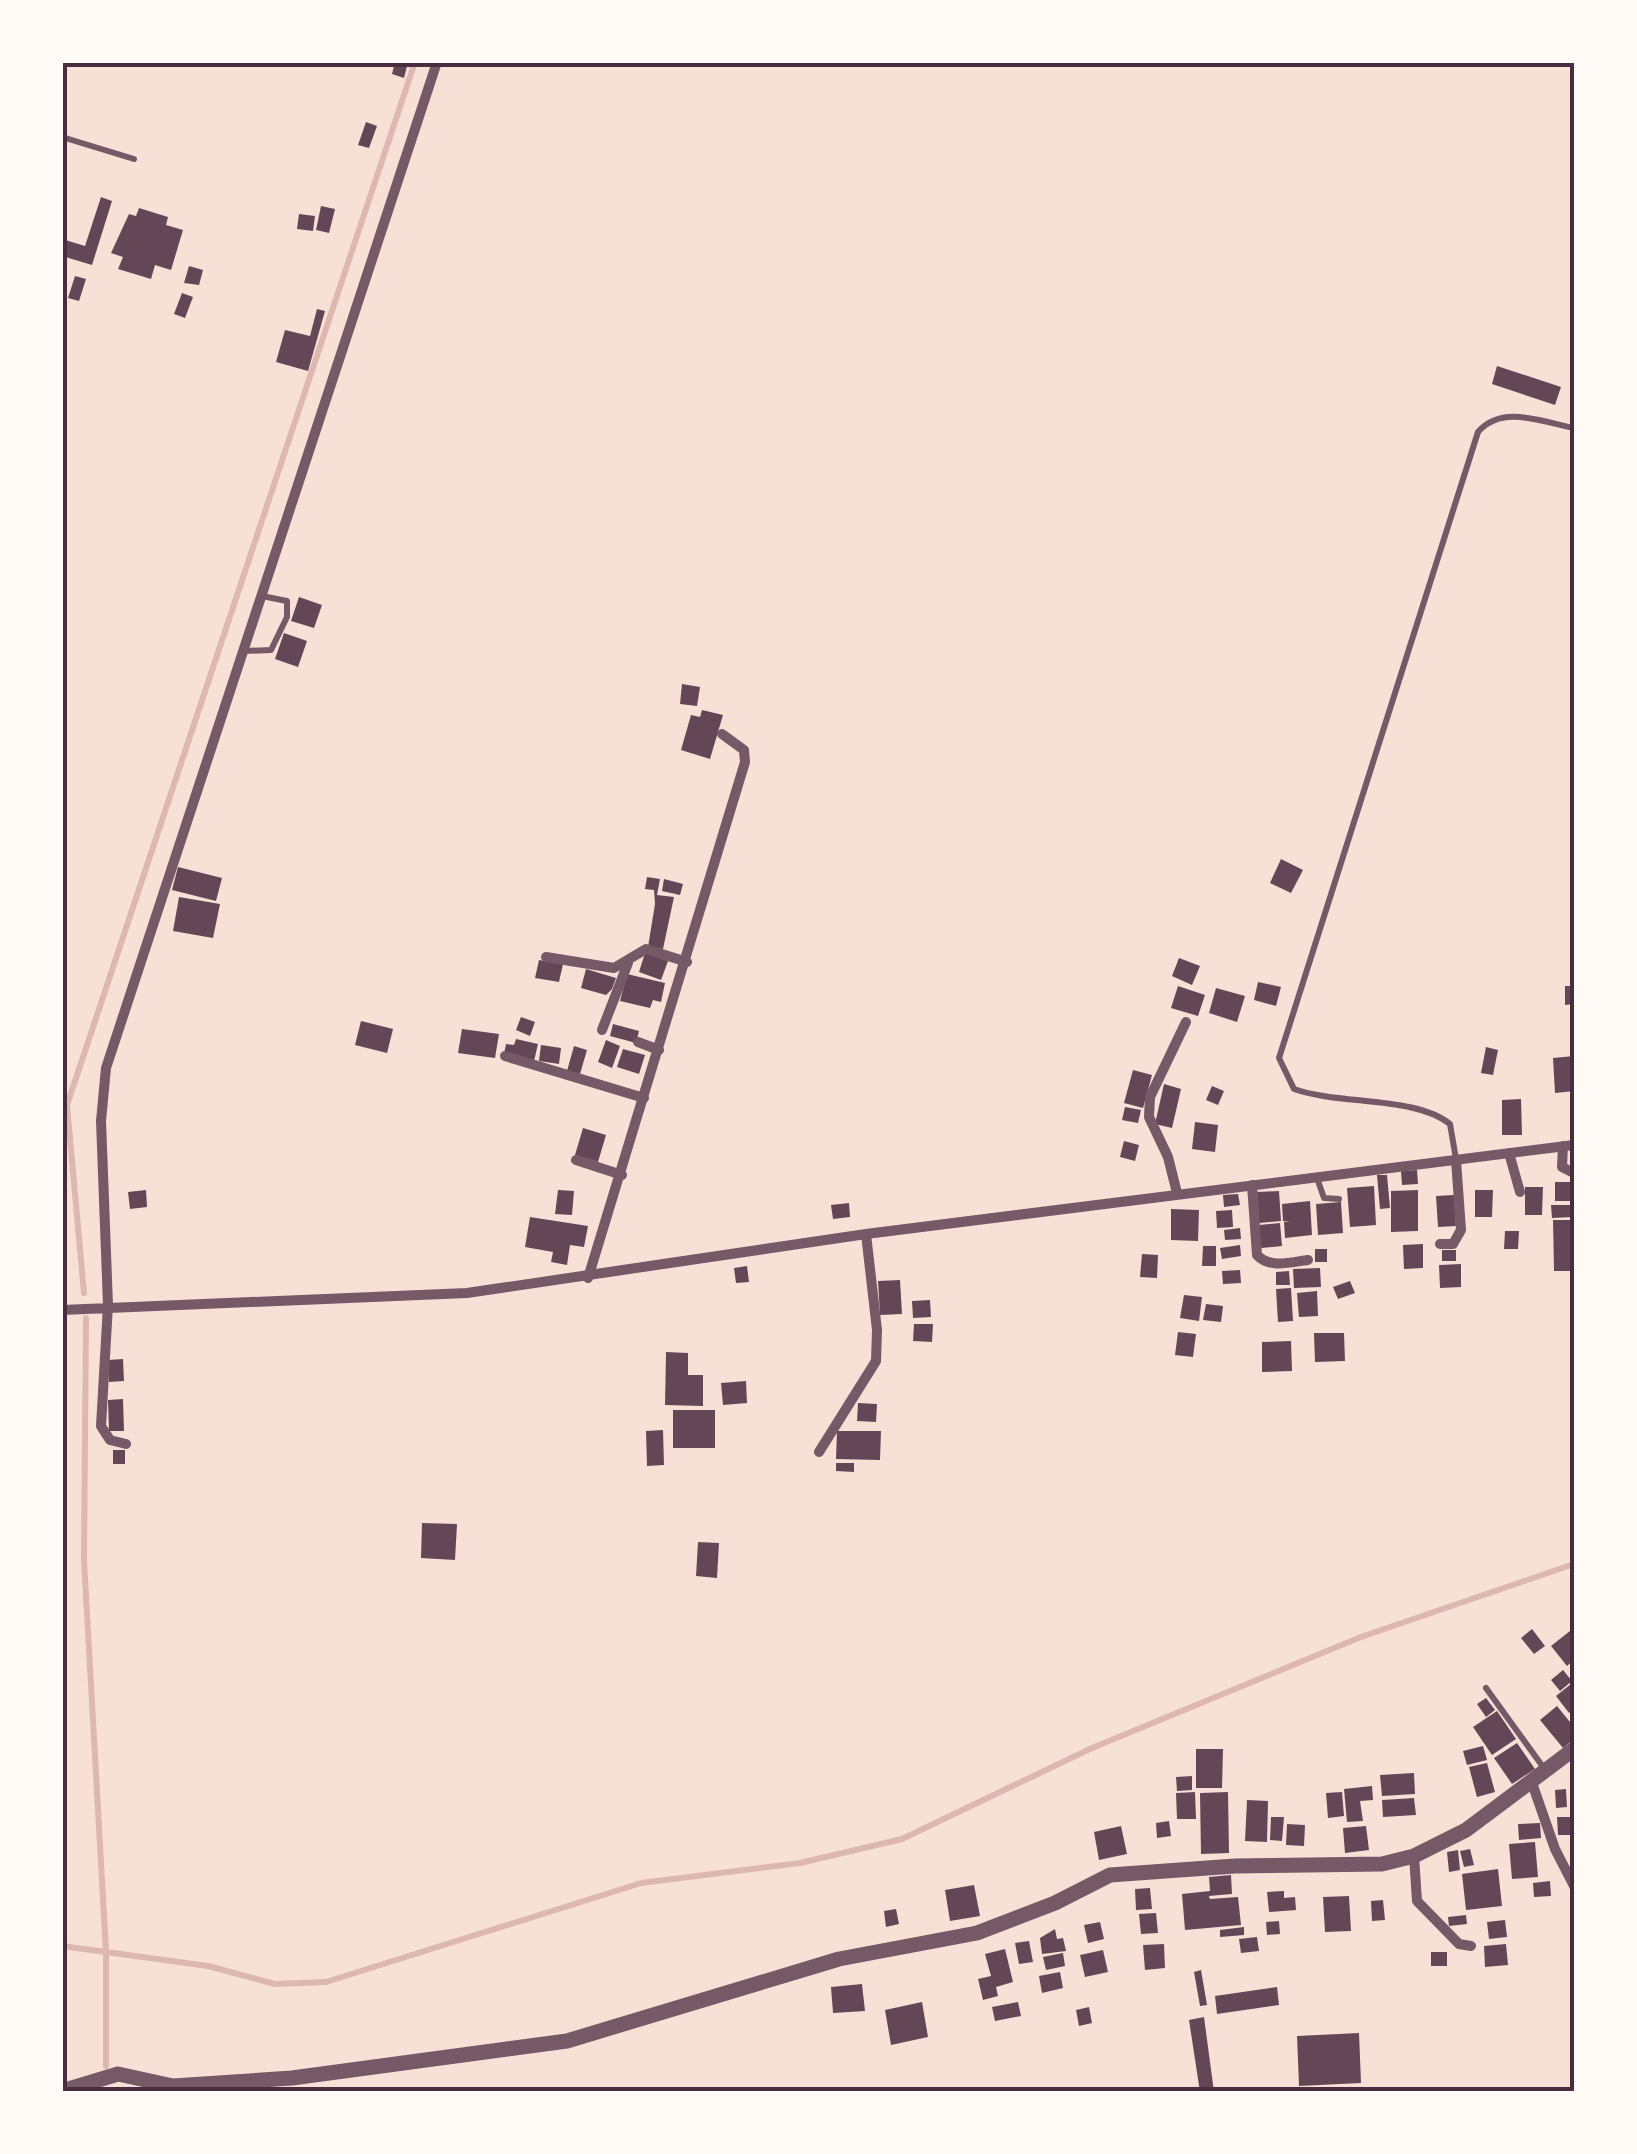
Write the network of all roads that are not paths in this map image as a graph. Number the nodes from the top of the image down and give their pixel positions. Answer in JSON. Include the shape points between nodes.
{"nodes":[{"id":1,"x":437,"y":62,"type":"edge"},
{"id":2,"x":62,"y":137,"type":"edge"},
{"id":3,"x":134,"y":159,"type":"dead end"},
{"id":4,"x":1574,"y":428,"type":"edge"},
{"id":5,"x":262,"y":596,"type":"junction"},
{"id":6,"x":244,"y":650,"type":"junction"},
{"id":7,"x":722,"y":734,"type":"dead end"},
{"id":8,"x":546,"y":957,"type":"dead end"},
{"id":9,"x":686,"y":962,"type":"junction"},
{"id":10,"x":628,"y":963,"type":"junction"},
{"id":11,"x":1186,"y":1022,"type":"dead end"},
{"id":12,"x":602,"y":1030,"type":"dead end"},
{"id":13,"x":638,"y":1042,"type":"dead end"},
{"id":14,"x":659,"y":1050,"type":"junction"},
{"id":15,"x":504,"y":1056,"type":"dead end"},
{"id":16,"x":644,"y":1098,"type":"junction"},
{"id":17,"x":1569,"y":1145,"type":"edge"},
{"id":18,"x":1509,"y":1153,"type":"junction"},
{"id":19,"x":576,"y":1160,"type":"dead end"},
{"id":20,"x":1456,"y":1160,"type":"junction"},
{"id":21,"x":1574,"y":1173,"type":"edge"},
{"id":22,"x":622,"y":1175,"type":"junction"},
{"id":23,"x":1317,"y":1176,"type":"junction"},
{"id":24,"x":1252,"y":1185,"type":"junction"},
{"id":25,"x":1520,"y":1192,"type":"dead end"},
{"id":26,"x":1177,"y":1194,"type":"junction"},
{"id":27,"x":1339,"y":1199,"type":"dead end"},
{"id":28,"x":866,"y":1234,"type":"junction"},
{"id":29,"x":1440,"y":1244,"type":"dead end"},
{"id":30,"x":1308,"y":1260,"type":"dead end"},
{"id":31,"x":588,"y":1278,"type":"junction"},
{"id":32,"x":108,"y":1305,"type":"junction"},
{"id":33,"x":62,"y":1310,"type":"edge"},
{"id":34,"x":126,"y":1444,"type":"dead end"},
{"id":35,"x":820,"y":1452,"type":"dead end"},
{"id":36,"x":1486,"y":1688,"type":"dead end"},
{"id":37,"x":1574,"y":1749,"type":"edge"},
{"id":38,"x":1547,"y":1772,"type":"junction"},
{"id":39,"x":1532,"y":1782,"type":"junction"},
{"id":40,"x":1414,"y":1856,"type":"junction"},
{"id":41,"x":1574,"y":1886,"type":"edge"},
{"id":42,"x":1471,"y":1946,"type":"dead end"},
{"id":43,"x":141,"y":2084,"type":"edge"},
{"id":44,"x":292,"y":2085,"type":"edge"},
{"id":45,"x":62,"y":2091,"type":"edge"}],
"edges":[{"from":1,"to":5,"type":"street"},
{"from":2,"to":3,"type":"lane"},
{"from":4,"to":20,"type":"lane","via":[[1506,415],[1490,418],[1478,432],[1279,1058],[1294,1089],[1308,1094],[1435,1112],[1450,1124]]},
{"from":5,"to":6,"type":"street"},
{"from":5,"to":6,"type":"lane","via":[[288,601],[287,617],[270,650]]},
{"from":6,"to":32,"type":"street","via":[[106,1068],[101,1121]]},
{"from":7,"to":9,"type":"street","via":[[744,750],[746,762]]},
{"from":8,"to":10,"type":"street","via":[[602,968]]},
{"from":9,"to":10,"type":"street","via":[[646,949]]},
{"from":9,"to":14,"type":"street"},
{"from":10,"to":12,"type":"street"},
{"from":11,"to":26,"type":"street","via":[[1150,1098],[1149,1117]]},
{"from":13,"to":14,"type":"street"},
{"from":14,"to":16,"type":"street"},
{"from":15,"to":16,"type":"street"},
{"from":16,"to":22,"type":"street"},
{"from":17,"to":18,"type":"street"},
{"from":17,"to":21,"type":"street","via":[[1562,1167]]},
{"from":18,"to":20,"type":"street"},
{"from":18,"to":25,"type":"street"},
{"from":19,"to":22,"type":"street"},
{"from":20,"to":23,"type":"street"},
{"from":20,"to":29,"type":"street","via":[[1461,1230],[1453,1244]]},
{"from":22,"to":31,"type":"street"},
{"from":23,"to":24,"type":"street"},
{"from":23,"to":27,"type":"lane","via":[[1320,1194]]},
{"from":24,"to":26,"type":"street"},
{"from":24,"to":30,"type":"street","via":[[1258,1254],[1279,1264]]},
{"from":26,"to":28,"type":"street"},
{"from":28,"to":31,"type":"street"},
{"from":28,"to":35,"type":"street","via":[[876,1360]]},
{"from":31,"to":32,"type":"street","via":[[467,1294]]},
{"from":32,"to":33,"type":"street"},
{"from":32,"to":34,"type":"street","via":[[102,1426],[110,1440]]},
{"from":36,"to":38,"type":"lane"},
{"from":37,"to":38,"type":"street"},
{"from":38,"to":39,"type":"street"},
{"from":39,"to":40,"type":"street","via":[[1466,1830]]},
{"from":39,"to":41,"type":"street"},
{"from":40,"to":42,"type":"street","via":[[1417,1900],[1459,1944]]},
{"from":40,"to":44,"type":"street","via":[[1361,1866],[1110,1875],[977,1932],[840,1960],[567,2042]]},
{"from":43,"to":44,"type":"street"},
{"from":43,"to":45,"type":"street","via":[[118,2074]]}]}
